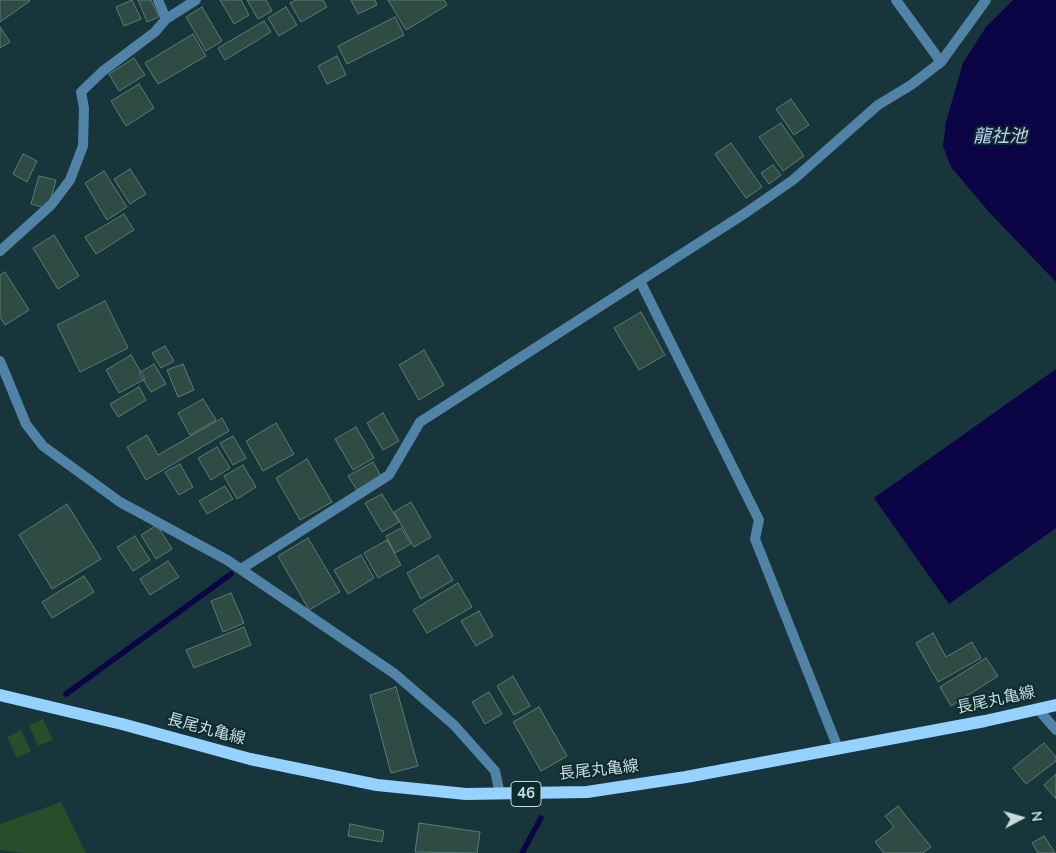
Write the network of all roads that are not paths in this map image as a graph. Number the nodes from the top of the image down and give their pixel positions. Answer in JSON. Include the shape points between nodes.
{"nodes":[{"id":1,"x":158,"y":0,"type":"edge"},
{"id":2,"x":196,"y":0,"type":"edge"},
{"id":3,"x":896,"y":0,"type":"edge"},
{"id":4,"x":986,"y":0,"type":"edge"},
{"id":5,"x":166,"y":18,"type":"junction"},
{"id":6,"x":941,"y":62,"type":"junction"},
{"id":7,"x":0,"y":251,"type":"edge"},
{"id":8,"x":640,"y":281,"type":"junction"},
{"id":9,"x":0,"y":361,"type":"edge"},
{"id":10,"x":242,"y":569,"type":"junction"},
{"id":11,"x":0,"y":695,"type":"edge"},
{"id":12,"x":1056,"y":705,"type":"edge"},
{"id":13,"x":1038,"y":709,"type":"junction"},
{"id":14,"x":1056,"y":730,"type":"edge"},
{"id":15,"x":838,"y":748,"type":"junction"},
{"id":16,"x":500,"y":794,"type":"junction"}],
"edges":[{"from":1,"to":5,"type":"street"},
{"from":2,"to":5,"type":"street"},
{"from":3,"to":6,"type":"street"},
{"from":4,"to":6,"type":"street"},
{"from":5,"to":7,"type":"street","via":[[155,32],[81,92],[83,146],[70,180],[51,205]]},
{"from":6,"to":8,"type":"street","via":[[878,105],[793,180]]},
{"from":8,"to":10,"type":"street","via":[[420,422],[389,475]]},
{"from":8,"to":15,"type":"street","via":[[759,520],[755,539]]},
{"from":9,"to":10,"type":"street","via":[[26,424],[44,446],[120,502]]},
{"from":10,"to":16,"type":"street","via":[[395,674],[454,726],[495,771]]},
{"from":11,"to":16,"type":"main road","name":"長尾丸亀線","number":"46","via":[[250,759],[377,785]]},
{"from":12,"to":13,"type":"main road","name":"長尾丸亀線","number":"46"},
{"from":13,"to":14,"type":"street"},
{"from":13,"to":15,"type":"main road","name":"長尾丸亀線","number":"46"},
{"from":15,"to":16,"type":"main road","name":"長尾丸亀線","number":"46","via":[[587,792]]}]}
